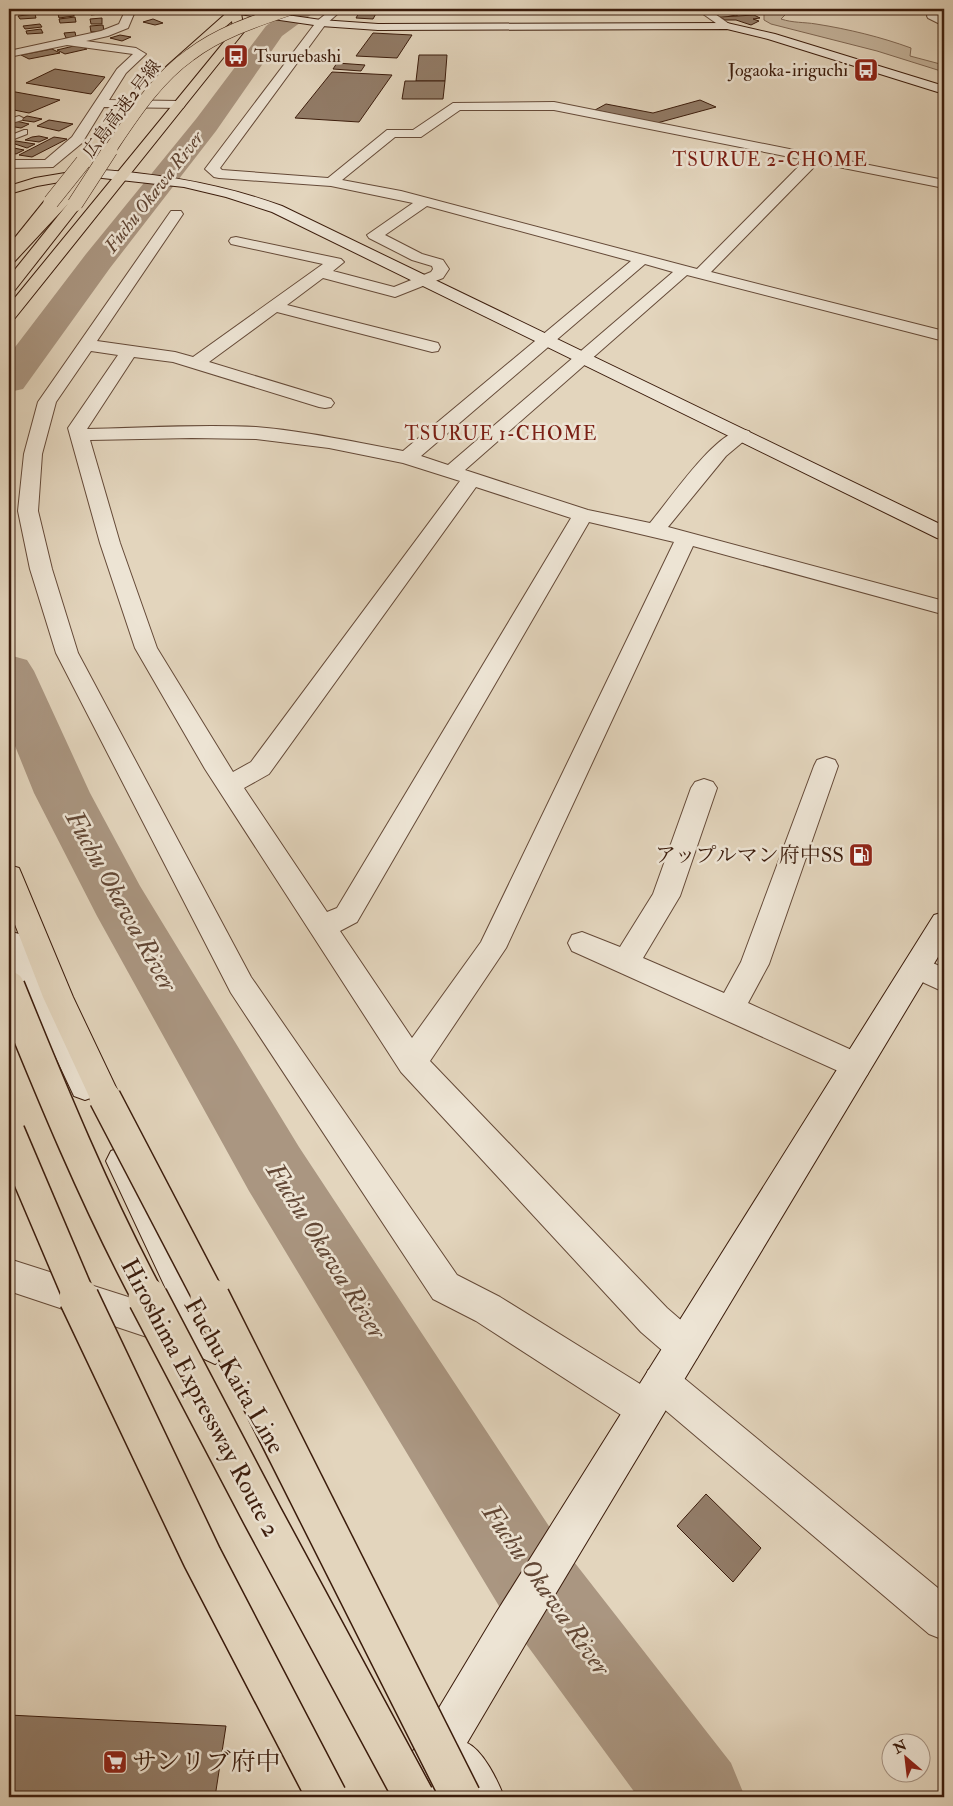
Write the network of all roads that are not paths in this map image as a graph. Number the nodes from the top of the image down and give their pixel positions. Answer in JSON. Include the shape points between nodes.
{"nodes":[{"id":1,"x":131,"y":9,"type":"edge"},
{"id":2,"x":256,"y":9,"type":"edge"},
{"id":3,"x":290,"y":9,"type":"edge"},
{"id":4,"x":338,"y":9,"type":"edge"},
{"id":5,"x":702,"y":9,"type":"edge"},
{"id":6,"x":934,"y":9,"type":"edge"},
{"id":7,"x":233,"y":10,"type":"edge"},
{"id":8,"x":319,"y":23,"type":"junction"},
{"id":9,"x":944,"y":23,"type":"edge"},
{"id":10,"x":727,"y":26,"type":"junction"},
{"id":11,"x":67,"y":42,"type":"junction"},
{"id":12,"x":9,"y":54,"type":"edge"},
{"id":13,"x":944,"y":90,"type":"edge"},
{"id":14,"x":100,"y":103,"type":"junction"},
{"id":15,"x":136,"y":104,"type":"junction"},
{"id":16,"x":179,"y":105,"type":"junction"},
{"id":17,"x":19,"y":118,"type":"dead end"},
{"id":18,"x":9,"y":122,"type":"edge"},
{"id":19,"x":24,"y":132,"type":"dead end"},
{"id":20,"x":9,"y":139,"type":"edge"},
{"id":21,"x":816,"y":158,"type":"junction"},
{"id":22,"x":9,"y":164,"type":"edge"},
{"id":23,"x":89,"y":173,"type":"junction"},
{"id":24,"x":122,"y":175,"type":"junction"},
{"id":25,"x":331,"y":182,"type":"junction"},
{"id":26,"x":944,"y":184,"type":"edge"},
{"id":27,"x":9,"y":190,"type":"edge"},
{"id":28,"x":424,"y":202,"type":"junction"},
{"id":29,"x":176,"y":214,"type":"dead end"},
{"id":30,"x":236,"y":241,"type":"dead end"},
{"id":31,"x":9,"y":255,"type":"edge"},
{"id":32,"x":9,"y":259,"type":"edge"},
{"id":33,"x":642,"y":259,"type":"junction"},
{"id":34,"x":692,"y":272,"type":"junction"},
{"id":35,"x":321,"y":273,"type":"junction"},
{"id":36,"x":424,"y":280,"type":"junction"},
{"id":37,"x":9,"y":287,"type":"edge"},
{"id":38,"x":275,"y":307,"type":"junction"},
{"id":39,"x":9,"y":315,"type":"edge"},
{"id":40,"x":944,"y":336,"type":"edge"},
{"id":41,"x":548,"y":340,"type":"junction"},
{"id":42,"x":87,"y":345,"type":"junction"},
{"id":43,"x":432,"y":347,"type":"dead end"},
{"id":44,"x":128,"y":351,"type":"junction"},
{"id":45,"x":582,"y":358,"type":"junction"},
{"id":46,"x":196,"y":363,"type":"junction"},
{"id":47,"x":325,"y":403,"type":"dead end"},
{"id":48,"x":79,"y":435,"type":"junction"},
{"id":49,"x":742,"y":435,"type":"junction"},
{"id":50,"x":408,"y":458,"type":"junction"},
{"id":51,"x":450,"y":473,"type":"junction"},
{"id":52,"x":471,"y":480,"type":"junction"},
{"id":53,"x":583,"y":515,"type":"junction"},
{"id":54,"x":655,"y":530,"type":"junction"},
{"id":55,"x":944,"y":534,"type":"edge"},
{"id":56,"x":686,"y":538,"type":"junction"},
{"id":57,"x":942,"y":606,"type":"dead end"},
{"id":58,"x":826,"y":766,"type":"dead end"},
{"id":59,"x":229,"y":785,"type":"junction"},
{"id":60,"x":704,"y":788,"type":"dead end"},
{"id":61,"x":9,"y":875,"type":"edge"},
{"id":62,"x":944,"y":923,"type":"edge"},
{"id":63,"x":322,"y":927,"type":"junction"},
{"id":64,"x":9,"y":942,"type":"edge"},
{"id":65,"x":582,"y":943,"type":"dead end"},
{"id":66,"x":626,"y":962,"type":"junction"},
{"id":67,"x":931,"y":974,"type":"edge"},
{"id":68,"x":9,"y":987,"type":"edge"},
{"id":69,"x":730,"y":1008,"type":"junction"},
{"id":70,"x":412,"y":1063,"type":"junction"},
{"id":71,"x":856,"y":1066,"type":"junction"},
{"id":72,"x":9,"y":1132,"type":"edge"},
{"id":73,"x":9,"y":1168,"type":"edge"},
{"id":74,"x":64,"y":1268,"type":"junction"},
{"id":75,"x":9,"y":1275,"type":"edge"},
{"id":76,"x":193,"y":1309,"type":"junction"},
{"id":77,"x":684,"y":1346,"type":"junction"},
{"id":78,"x":653,"y":1396,"type":"junction"},
{"id":79,"x":941,"y":1608,"type":"edge"},
{"id":80,"x":446,"y":1738,"type":"junction"},
{"id":81,"x":327,"y":1797,"type":"edge"},
{"id":82,"x":413,"y":1797,"type":"edge"},
{"id":83,"x":461,"y":1797,"type":"edge"},
{"id":84,"x":482,"y":1797,"type":"edge"}],
"edges":[{"from":1,"to":11,"type":"street","via":[[124,26]]},
{"from":2,"to":31,"type":"main road","name":"広島高速2号線","bridge":true,"via":[[200,34],[175,51],[148,80]]},
{"from":3,"to":37,"type":"main road","name":"広島高速2号線","bridge":true,"via":[[234,30],[178,64],[148,99],[75,204]]},
{"from":4,"to":8,"type":"street"},
{"from":5,"to":10,"type":"street"},
{"from":6,"to":9,"type":"street","via":[[932,16]]},
{"from":7,"to":8,"type":"street"},
{"from":7,"to":15,"type":"main road"},
{"from":7,"to":16,"type":"main road","via":[[239,31]]},
{"from":8,"to":10,"type":"street","via":[[378,26]]},
{"from":8,"to":25,"type":"street","via":[[212,169],[219,174]]},
{"from":10,"to":13,"type":"street","via":[[771,36]]},
{"from":11,"to":12,"type":"street"},
{"from":11,"to":14,"type":"street","via":[[136,50],[140,54],[120,71]]},
{"from":14,"to":15,"type":"street"},
{"from":14,"to":22,"type":"street","via":[[77,140],[48,164]]},
{"from":15,"to":16,"type":"street"},
{"from":15,"to":23,"type":"main road"},
{"from":16,"to":24,"type":"main road"},
{"from":17,"to":18,"type":"lane"},
{"from":19,"to":20,"type":"lane"},
{"from":21,"to":25,"type":"street","via":[[554,106],[457,106],[416,134],[392,133]]},
{"from":21,"to":26,"type":"street"},
{"from":21,"to":34,"type":"street"},
{"from":23,"to":24,"type":"street"},
{"from":23,"to":27,"type":"main road"},
{"from":23,"to":32,"type":"main road"},
{"from":24,"to":36,"type":"street","via":[[199,186],[277,209]]},
{"from":24,"to":39,"type":"main road"},
{"from":25,"to":28,"type":"street"},
{"from":28,"to":33,"type":"street"},
{"from":28,"to":36,"type":"street","via":[[374,235],[417,257],[438,263],[441,269],[437,275]]},
{"from":29,"to":42,"type":"street"},
{"from":30,"to":35,"type":"street","via":[[336,262]]},
{"from":33,"to":34,"type":"street"},
{"from":33,"to":41,"type":"street"},
{"from":34,"to":40,"type":"street"},
{"from":34,"to":45,"type":"street"},
{"from":35,"to":36,"type":"street","via":[[395,292]]},
{"from":35,"to":38,"type":"street"},
{"from":36,"to":41,"type":"street"},
{"from":38,"to":43,"type":"street"},
{"from":38,"to":46,"type":"street"},
{"from":41,"to":45,"type":"street"},
{"from":41,"to":50,"type":"street"},
{"from":42,"to":44,"type":"street"},
{"from":42,"to":78,"type":"street","via":[[48,402],[33,454],[28,511],[67,654],[241,985],[445,1288]]},
{"from":44,"to":46,"type":"street"},
{"from":44,"to":48,"type":"street","via":[[77,428]]},
{"from":45,"to":49,"type":"street"},
{"from":45,"to":51,"type":"street"},
{"from":46,"to":47,"type":"street"},
{"from":48,"to":50,"type":"street","via":[[256,433],[329,442]]},
{"from":48,"to":59,"type":"street","via":[[110,543],[146,648]]},
{"from":49,"to":54,"type":"street","via":[[718,452]]},
{"from":49,"to":55,"type":"street"},
{"from":50,"to":51,"type":"street"},
{"from":51,"to":52,"type":"street"},
{"from":52,"to":53,"type":"street"},
{"from":52,"to":59,"type":"street","via":[[260,768]]},
{"from":53,"to":54,"type":"street"},
{"from":53,"to":63,"type":"street","via":[[347,915]]},
{"from":54,"to":56,"type":"street"},
{"from":56,"to":57,"type":"street"},
{"from":56,"to":70,"type":"street","via":[[492,948]]},
{"from":58,"to":69,"type":"street","via":[[755,964]]},
{"from":59,"to":63,"type":"street"},
{"from":60,"to":66,"type":"street","via":[[666,896]]},
{"from":61,"to":83,"type":"main road","bridge":true,"via":[[58,997],[105,1098],[238,1352]]},
{"from":62,"to":67,"type":"street"},
{"from":63,"to":70,"type":"street"},
{"from":64,"to":76,"type":"street","name":"Fuchu Kaita Line","via":[[63,1041]]},
{"from":65,"to":66,"type":"street"},
{"from":66,"to":69,"type":"street"},
{"from":67,"to":71,"type":"street"},
{"from":68,"to":82,"type":"main road","name":"Hiroshima Expressway Route 2","bridge":true,"via":[[60,1114],[118,1242]]},
{"from":69,"to":71,"type":"street"},
{"from":70,"to":77,"type":"street","via":[[654,1320]]},
{"from":71,"to":77,"type":"street"},
{"from":72,"to":74,"type":"main road","bridge":true},
{"from":73,"to":74,"type":"main road"},
{"from":74,"to":81,"type":"main road","bridge":true,"via":[[202,1557]]},
{"from":75,"to":76,"type":"street","via":[[147,1320]]},
{"from":76,"to":80,"type":"street","name":"Fuchu Kaita Line"},
{"from":77,"to":78,"type":"street"},
{"from":78,"to":79,"type":"street"},
{"from":78,"to":80,"type":"street"},
{"from":80,"to":82,"type":"street"},
{"from":80,"to":84,"type":"street","name":"Fuchu Kaita Line"}]}
